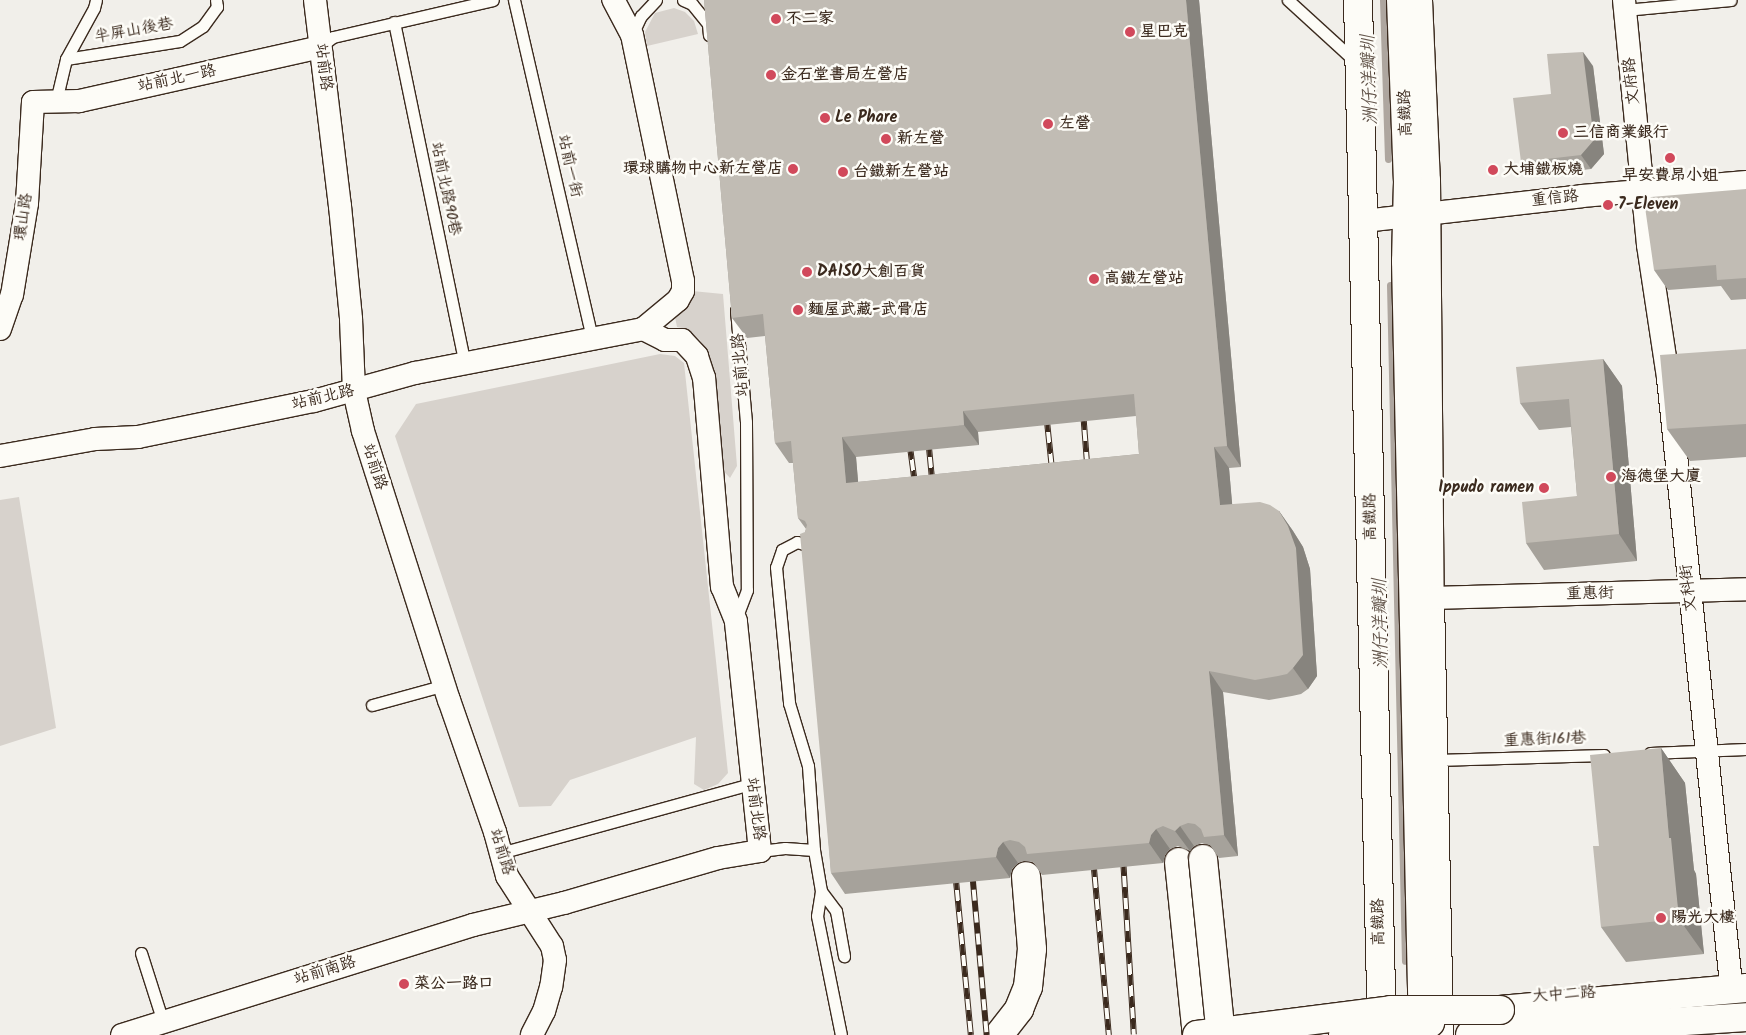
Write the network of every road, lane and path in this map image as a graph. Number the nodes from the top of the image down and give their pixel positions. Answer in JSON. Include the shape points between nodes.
{"nodes":[{"id":1,"x":96,"y":0,"type":"edge"},
{"id":2,"x":216,"y":0,"type":"edge"},
{"id":3,"x":315,"y":0,"type":"edge"},
{"id":4,"x":493,"y":0,"type":"edge"},
{"id":5,"x":514,"y":0,"type":"edge"},
{"id":6,"x":613,"y":0,"type":"edge"},
{"id":7,"x":656,"y":0,"type":"edge"},
{"id":8,"x":683,"y":0,"type":"edge"},
{"id":9,"x":1288,"y":0,"type":"edge"},
{"id":10,"x":1358,"y":0,"type":"edge"},
{"id":11,"x":1401,"y":0,"type":"edge"},
{"id":12,"x":1421,"y":0,"type":"edge"},
{"id":13,"x":1731,"y":0,"type":"edge"},
{"id":14,"x":1624,"y":5,"type":"edge"},
{"id":15,"x":394,"y":22,"type":"junction"},
{"id":16,"x":632,"y":35,"type":"junction"},
{"id":17,"x":710,"y":43,"type":"edge"},
{"id":18,"x":320,"y":47,"type":"junction"},
{"id":19,"x":66,"y":60,"type":"junction"},
{"id":20,"x":1359,"y":64,"type":"junction"},
{"id":21,"x":56,"y":101,"type":"junction"},
{"id":22,"x":33,"y":102,"type":"joint"},
{"id":23,"x":1746,"y":182,"type":"edge"},
{"id":24,"x":1643,"y":191,"type":"junction"},
{"id":25,"x":1418,"y":215,"type":"junction"},
{"id":26,"x":1364,"y":221,"type":"junction"},
{"id":27,"x":734,"y":296,"type":"edge"},
{"id":28,"x":0,"y":329,"type":"edge"},
{"id":29,"x":643,"y":329,"type":"junction"},
{"id":30,"x":592,"y":339,"type":"junction"},
{"id":31,"x":465,"y":364,"type":"junction"},
{"id":32,"x":354,"y":391,"type":"junction"},
{"id":33,"x":0,"y":456,"type":"edge"},
{"id":34,"x":814,"y":547,"type":"edge"},
{"id":35,"x":1746,"y":590,"type":"edge"},
{"id":36,"x":1689,"y":591,"type":"junction"},
{"id":37,"x":1433,"y":598,"type":"junction"},
{"id":38,"x":736,"y":621,"type":"junction"},
{"id":39,"x":445,"y":685,"type":"junction"},
{"id":40,"x":372,"y":704,"type":"dead end"},
{"id":41,"x":1746,"y":749,"type":"edge"},
{"id":42,"x":1706,"y":752,"type":"junction"},
{"id":43,"x":1619,"y":754,"type":"edge"},
{"id":44,"x":1638,"y":754,"type":"edge"},
{"id":45,"x":1436,"y":760,"type":"junction"},
{"id":46,"x":751,"y":784,"type":"junction"},
{"id":47,"x":814,"y":850,"type":"junction"},
{"id":48,"x":760,"y":851,"type":"junction"},
{"id":49,"x":500,"y":853,"type":"junction"},
{"id":50,"x":1026,"y":876,"type":"edge"},
{"id":51,"x":821,"y":891,"type":"junction"},
{"id":52,"x":530,"y":912,"type":"junction"},
{"id":53,"x":141,"y":953,"type":"dead end"},
{"id":54,"x":844,"y":956,"type":"dead end"},
{"id":55,"x":1741,"y":985,"type":"edge"},
{"id":56,"x":1432,"y":1002,"type":"junction"},
{"id":57,"x":1382,"y":1004,"type":"junction"},
{"id":58,"x":1500,"y":1010,"type":"junction"},
{"id":59,"x":1746,"y":1017,"type":"edge"},
{"id":60,"x":163,"y":1022,"type":"junction"},
{"id":61,"x":122,"y":1035,"type":"edge"},
{"id":62,"x":532,"y":1035,"type":"edge"},
{"id":63,"x":841,"y":1035,"type":"edge"},
{"id":64,"x":999,"y":1035,"type":"edge"},
{"id":65,"x":1197,"y":1035,"type":"edge"},
{"id":66,"x":1221,"y":1035,"type":"edge"},
{"id":67,"x":1343,"y":1035,"type":"edge"},
{"id":68,"x":1382,"y":1035,"type":"edge"},
{"id":69,"x":1423,"y":1035,"type":"edge"},
{"id":70,"x":1442,"y":1035,"type":"edge"},
{"id":71,"x":1470,"y":1035,"type":"edge"}],
"edges":[{"from":1,"to":19,"type":"lane","name":"半屏山後巷"},
{"from":2,"to":19,"type":"lane","name":"半屏山後巷","via":[[217,7],[203,26],[180,40]]},
{"from":3,"to":18,"type":"street","name":"站前路"},
{"from":4,"to":15,"type":"lane"},
{"from":5,"to":30,"type":"lane","name":"站前一街"},
{"from":6,"to":16,"type":"street","name":"站前北路"},
{"from":7,"to":16,"type":"lane","via":[[641,16]]},
{"from":8,"to":17,"type":"lane","via":[[692,4],[708,24]]},
{"from":9,"to":20,"type":"lane"},
{"from":10,"to":20,"type":"main road","name":"高鐵路"},
{"from":11,"to":25,"type":"main road","name":"高鐵路","via":[[1408,181]]},
{"from":12,"to":25,"type":"street","name":"高鐵路"},
{"from":13,"to":14,"type":"lane"},
{"from":14,"to":24,"type":"street","name":"文府路"},
{"from":15,"to":18,"type":"lane","via":[[333,37]]},
{"from":15,"to":31,"type":"lane","name":"站前北路90巷"},
{"from":16,"to":29,"type":"street","name":"站前北路","via":[[683,281],[683,291],[678,300]]},
{"from":18,"to":21,"type":"street","name":"站前北一路","via":[[79,101]]},
{"from":18,"to":32,"type":"street","name":"站前路","via":[[340,206]]},
{"from":19,"to":21,"type":"lane","name":"半屏山後巷"},
{"from":20,"to":26,"type":"main road","name":"高鐵路"},
{"from":21,"to":22,"type":"street","name":"站前北一路"},
{"from":22,"to":28,"type":"street","name":"環山路","via":[[27,203],[12,295]]},
{"from":23,"to":24,"type":"street","name":"重信路"},
{"from":24,"to":25,"type":"street","name":"重信路"},
{"from":24,"to":36,"type":"street","name":"文科街","via":[[1648,245],[1673,378]]},
{"from":25,"to":26,"type":"street","name":"重信路"},
{"from":25,"to":37,"type":"street","name":"高鐵路"},
{"from":25,"to":56,"type":"main road","name":"高鐵路","via":[[1406,261]]},
{"from":26,"to":57,"type":"main road","name":"高鐵路"},
{"from":27,"to":38,"type":"lane","name":"站前北路","via":[[746,432],[747,590]]},
{"from":29,"to":30,"type":"street","name":"站前北路"},
{"from":29,"to":38,"type":"street","name":"站前北路","via":[[665,340],[682,340],[697,356],[704,378],[722,587]]},
{"from":30,"to":31,"type":"street","name":"站前北路"},
{"from":31,"to":32,"type":"street","name":"站前北路","via":[[415,373]]},
{"from":32,"to":33,"type":"street","name":"站前北路","via":[[138,436],[95,439]]},
{"from":32,"to":39,"type":"street","name":"站前路","via":[[363,431]]},
{"from":34,"to":47,"type":"lane","via":[[797,542],[782,550],[776,567],[789,703],[808,766]]},
{"from":35,"to":36,"type":"street","name":"重惠街"},
{"from":36,"to":37,"type":"street","name":"重惠街"},
{"from":36,"to":42,"type":"street","name":"文科街"},
{"from":37,"to":45,"type":"street","name":"高鐵路"},
{"from":38,"to":46,"type":"street","name":"站前北路"},
{"from":39,"to":40,"type":"lane"},
{"from":39,"to":49,"type":"street","name":"站前路"},
{"from":41,"to":42,"type":"lane"},
{"from":42,"to":44,"type":"lane"},
{"from":42,"to":55,"type":"street","name":"文科街"},
{"from":43,"to":45,"type":"lane","name":"重惠街161巷"},
{"from":45,"to":56,"type":"street","name":"高鐵路"},
{"from":46,"to":48,"type":"street","name":"站前北路"},
{"from":46,"to":49,"type":"lane"},
{"from":47,"to":48,"type":"lane","via":[[784,848]]},
{"from":47,"to":51,"type":"lane"},
{"from":48,"to":52,"type":"street","name":"站前北路","via":[[718,858]]},
{"from":49,"to":52,"type":"street","name":"站前路","via":[[507,876]]},
{"from":50,"to":64,"type":"main road","via":[[1032,949],[1029,979],[1019,1009]]},
{"from":51,"to":54,"type":"lane","via":[[836,911]]},
{"from":51,"to":63,"type":"lane","via":[[817,916]]},
{"from":52,"to":60,"type":"street","name":"站前南路","via":[[473,925]]},
{"from":52,"to":62,"type":"street","name":"站前路","via":[[552,946],[555,960],[544,1011]]},
{"from":53,"to":60,"type":"lane"},
{"from":55,"to":56,"type":"street","name":"大中二路"},
{"from":55,"to":58,"type":"main road"},
{"from":56,"to":57,"type":"street","name":"大中二路"},
{"from":56,"to":69,"type":"main road","name":"高鐵路"},
{"from":56,"to":70,"type":"street","name":"高鐵路"},
{"from":57,"to":68,"type":"main road","name":"高鐵路"},
{"from":58,"to":65,"type":"main road","bridge":true,"via":[[1391,1010]]},
{"from":58,"to":67,"type":"main road","bridge":true},
{"from":59,"to":71,"type":"main road"},
{"from":60,"to":61,"type":"street","name":"站前南路"},
{"from":65,"to":66,"type":"main road","bridge":true,"via":[[1191,861]]}]}
